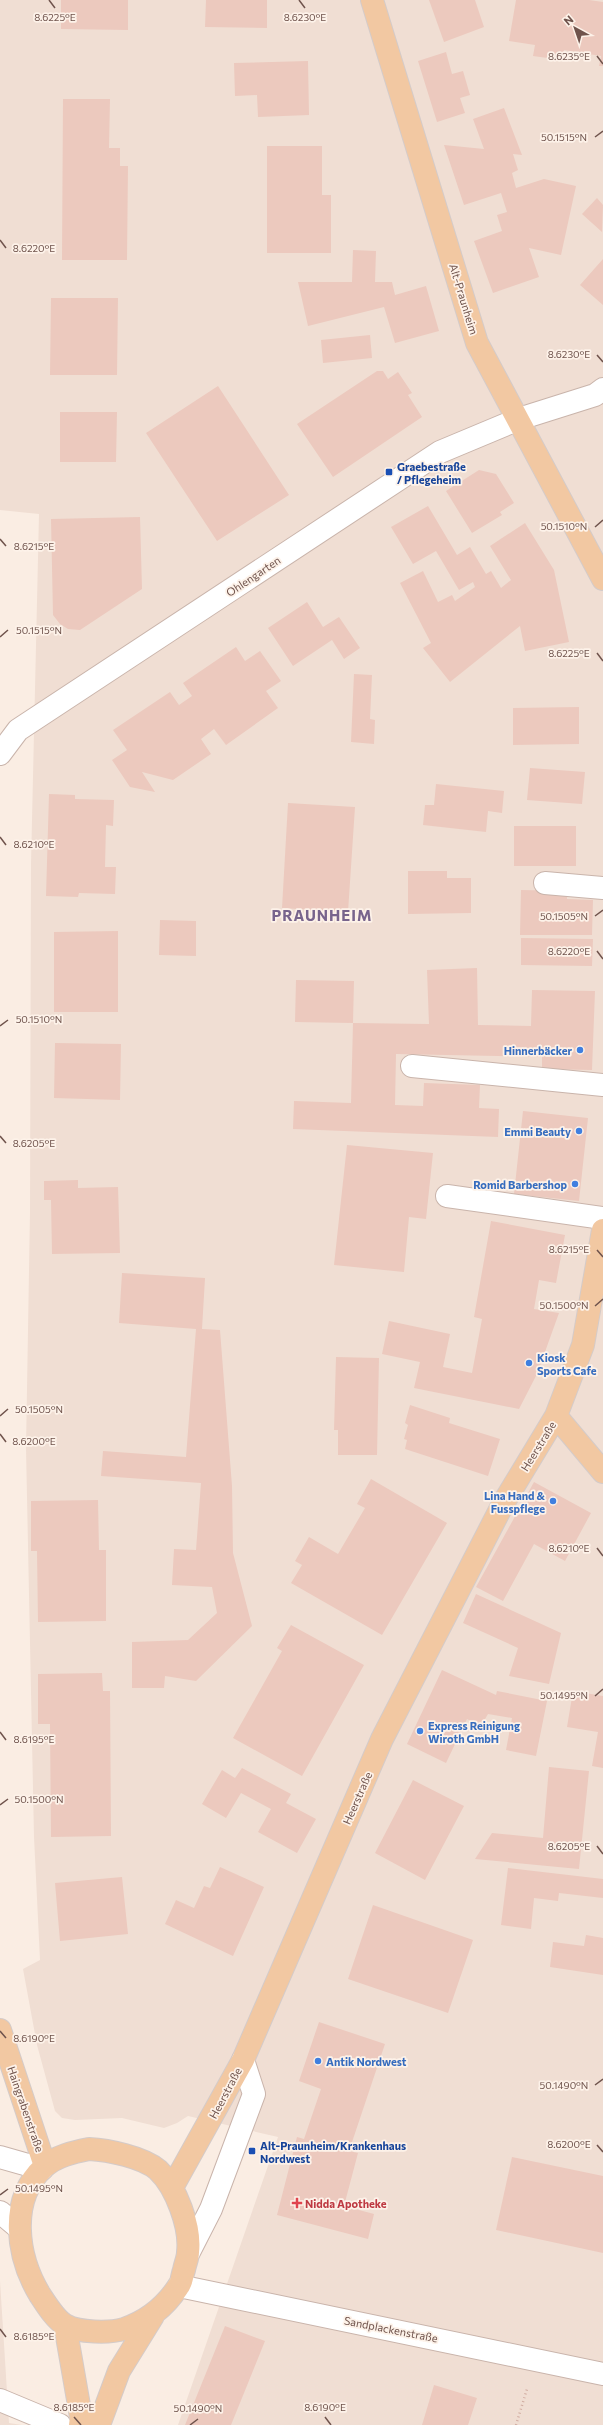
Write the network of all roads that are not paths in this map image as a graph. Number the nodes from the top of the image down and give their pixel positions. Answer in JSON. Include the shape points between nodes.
{"nodes":[{"id":1,"x":372,"y":0,"type":"edge"},
{"id":2,"x":603,"y":389,"type":"edge"},
{"id":3,"x":519,"y":419,"type":"junction"},
{"id":4,"x":603,"y":579,"type":"edge"},
{"id":5,"x":0,"y":754,"type":"edge"},
{"id":6,"x":545,"y":883,"type":"dead end"},
{"id":7,"x":603,"y":888,"type":"edge"},
{"id":8,"x":412,"y":1066,"type":"dead end"},
{"id":9,"x":603,"y":1085,"type":"edge"},
{"id":10,"x":447,"y":1196,"type":"dead end"},
{"id":11,"x":603,"y":1218,"type":"edge"},
{"id":12,"x":603,"y":1230,"type":"edge"},
{"id":13,"x":556,"y":1416,"type":"junction"},
{"id":14,"x":600,"y":1464,"type":"edge"},
{"id":15,"x":0,"y":2030,"type":"edge"},
{"id":16,"x":243,"y":2060,"type":"junction"},
{"id":17,"x":0,"y":2157,"type":"edge"},
{"id":18,"x":44,"y":2167,"type":"junction"},
{"id":19,"x":173,"y":2186,"type":"junction"},
{"id":20,"x":0,"y":2212,"type":"edge"},
{"id":21,"x":19,"y":2228,"type":"junction"},
{"id":22,"x":189,"y":2252,"type":"junction"},
{"id":23,"x":179,"y":2286,"type":"junction"},
{"id":24,"x":153,"y":2316,"type":"junction"},
{"id":25,"x":65,"y":2325,"type":"junction"},
{"id":26,"x":603,"y":2374,"type":"edge"},
{"id":27,"x":0,"y":2400,"type":"edge"},
{"id":28,"x":60,"y":2425,"type":"edge"},
{"id":29,"x":80,"y":2425,"type":"edge"},
{"id":30,"x":99,"y":2425,"type":"edge"}],
"edges":[{"from":1,"to":3,"type":"main road","name":"Alt-Praunheim","via":[[477,343]]},
{"from":2,"to":3,"type":"street","name":"Ohlengarten","via":[[595,395]]},
{"from":3,"to":4,"type":"main road","name":"Alt-Praunheim"},
{"from":3,"to":5,"type":"street","name":"Ohlengarten","via":[[440,452],[18,730]]},
{"from":6,"to":7,"type":"street"},
{"from":8,"to":9,"type":"street"},
{"from":10,"to":11,"type":"street"},
{"from":12,"to":13,"type":"main road","via":[[583,1345]]},
{"from":13,"to":14,"type":"main road"},
{"from":13,"to":16,"type":"main road","name":"Heerstraße","via":[[504,1502],[382,1739]]},
{"from":15,"to":18,"type":"main road","name":"Haingrabenstraße"},
{"from":16,"to":19,"type":"main road","name":"Heerstraße"},
{"from":16,"to":22,"type":"street","via":[[254,2094],[211,2210]]},
{"from":17,"to":18,"type":"street"},
{"from":18,"to":19,"type":"main road","via":[[72,2153],[89,2149],[106,2150],[157,2169]]},
{"from":18,"to":21,"type":"main road","via":[[28,2187]]},
{"from":19,"to":22,"type":"main road","via":[[184,2216]]},
{"from":20,"to":21,"type":"street"},
{"from":21,"to":25,"type":"main road","via":[[31,2280],[47,2306]]},
{"from":22,"to":23,"type":"main road"},
{"from":23,"to":24,"type":"main road"},
{"from":23,"to":26,"type":"street","name":"Sandplackenstraße"},
{"from":24,"to":25,"type":"main road","via":[[124,2329],[94,2332]]},
{"from":24,"to":30,"type":"main road","via":[[119,2371]]},
{"from":25,"to":29,"type":"main road","via":[[74,2369]]},
{"from":27,"to":28,"type":"street"}]}
